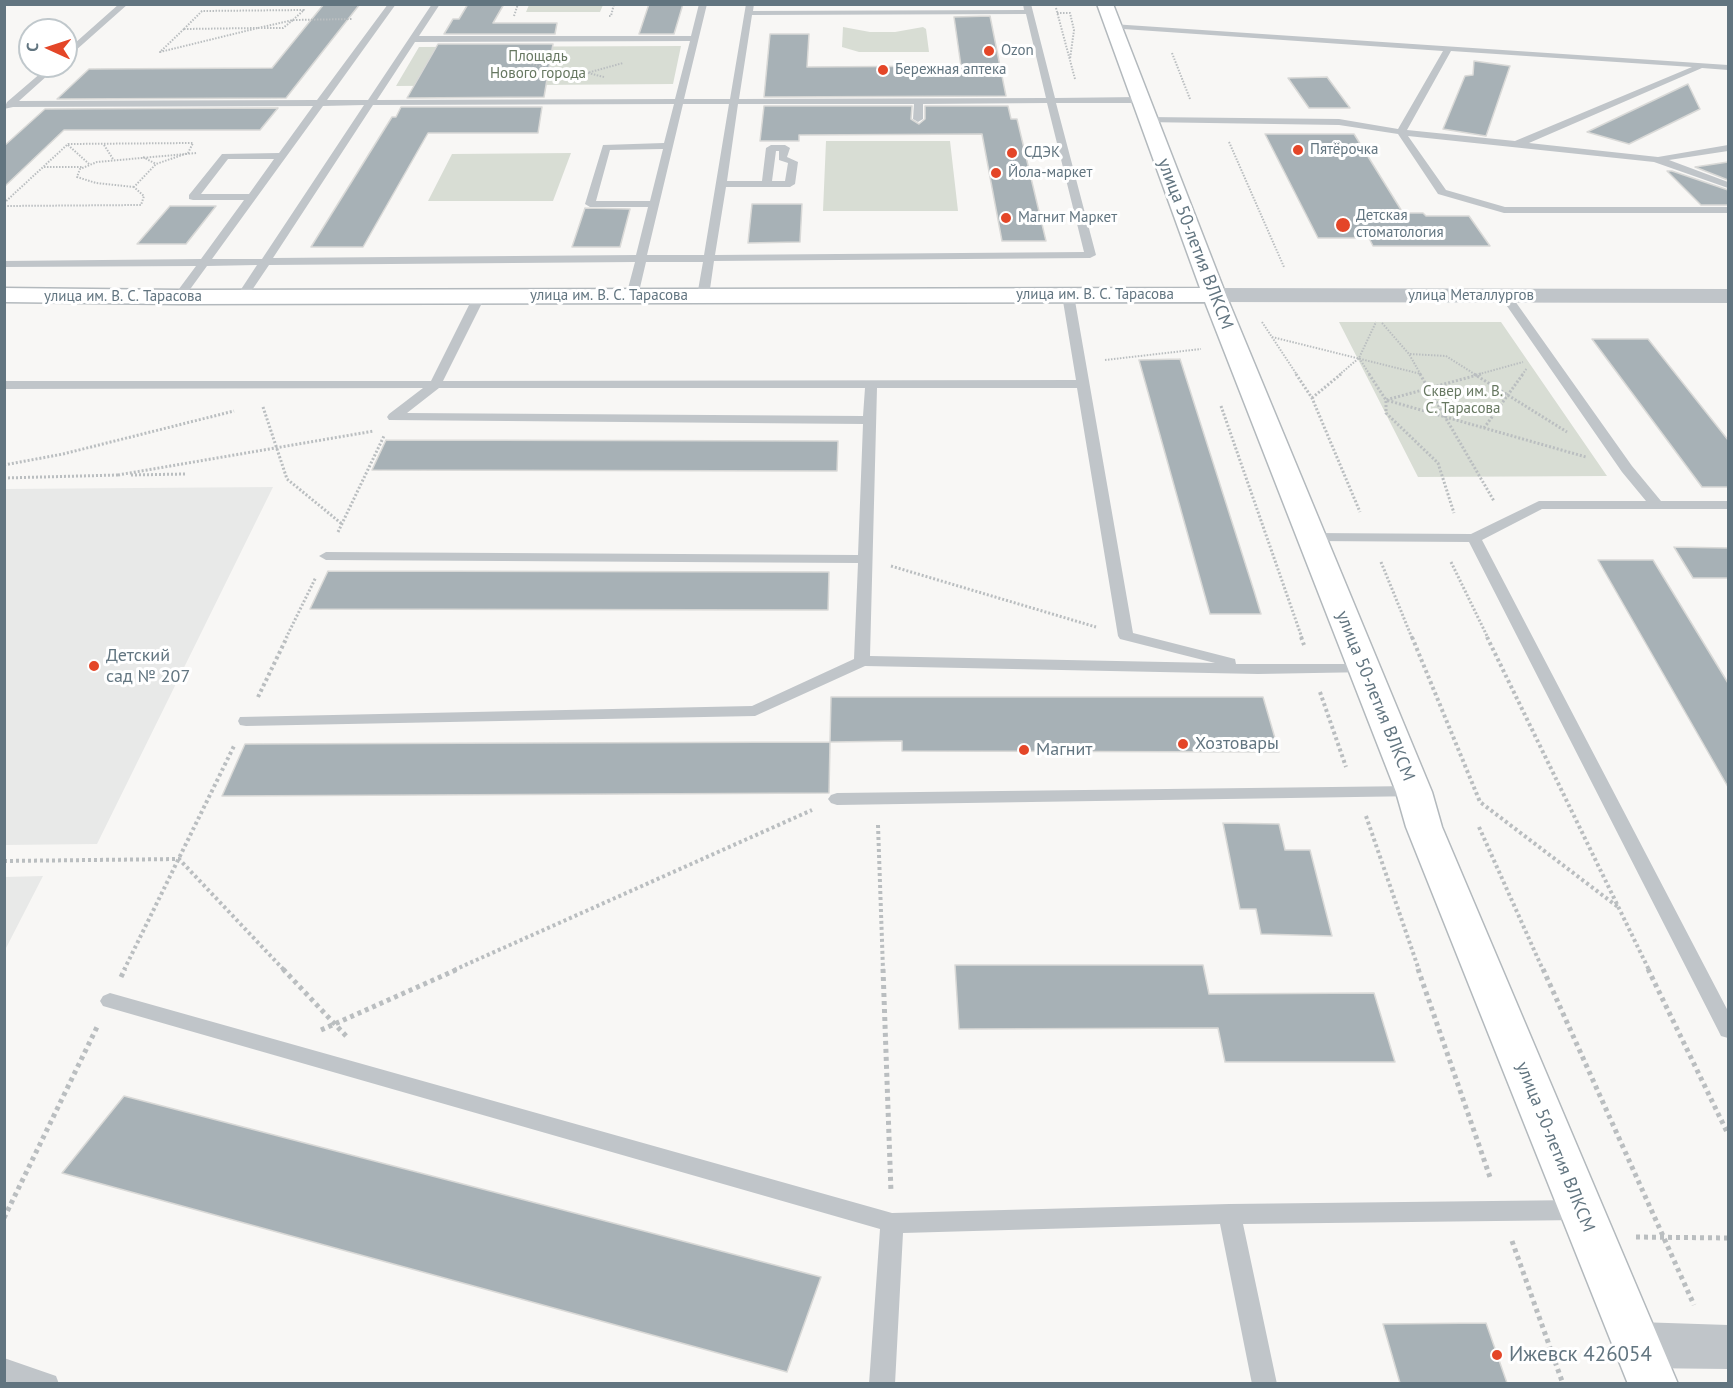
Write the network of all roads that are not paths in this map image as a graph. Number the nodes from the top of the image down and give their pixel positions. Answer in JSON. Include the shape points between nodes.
{"nodes":[{"id":1,"x":124,"y":4,"type":"edge"},
{"id":2,"x":392,"y":4,"type":"edge"},
{"id":3,"x":436,"y":4,"type":"edge"},
{"id":4,"x":703,"y":4,"type":"edge"},
{"id":5,"x":1105,"y":4,"type":"edge"},
{"id":6,"x":1028,"y":8,"type":"edge"},
{"id":7,"x":750,"y":9,"type":"edge"},
{"id":8,"x":1112,"y":26,"type":"junction"},
{"id":9,"x":694,"y":38,"type":"junction"},
{"id":10,"x":413,"y":39,"type":"junction"},
{"id":11,"x":78,"y":45,"type":"edge"},
{"id":12,"x":1448,"y":49,"type":"junction"},
{"id":13,"x":1704,"y":66,"type":"junction"},
{"id":14,"x":1728,"y":67,"type":"edge"},
{"id":15,"x":40,"y":78,"type":"edge"},
{"id":16,"x":1051,"y":100,"type":"junction"},
{"id":17,"x":1140,"y":100,"type":"junction"},
{"id":18,"x":919,"y":101,"type":"junction"},
{"id":19,"x":679,"y":102,"type":"junction"},
{"id":20,"x":735,"y":102,"type":"junction"},
{"id":21,"x":320,"y":103,"type":"junction"},
{"id":22,"x":371,"y":103,"type":"junction"},
{"id":23,"x":7,"y":107,"type":"edge"},
{"id":24,"x":918,"y":119,"type":"dead end"},
{"id":25,"x":1147,"y":120,"type":"junction"},
{"id":26,"x":1401,"y":132,"type":"junction"},
{"id":27,"x":1513,"y":145,"type":"junction"},
{"id":28,"x":668,"y":146,"type":"junction"},
{"id":29,"x":1728,"y":148,"type":"edge"},
{"id":30,"x":282,"y":156,"type":"junction"},
{"id":31,"x":1656,"y":159,"type":"junction"},
{"id":32,"x":722,"y":184,"type":"junction"},
{"id":33,"x":767,"y":184,"type":"dead end"},
{"id":34,"x":1728,"y":185,"type":"edge"},
{"id":35,"x":252,"y":197,"type":"junction"},
{"id":36,"x":654,"y":204,"type":"junction"},
{"id":37,"x":1728,"y":210,"type":"edge"},
{"id":38,"x":641,"y":258,"type":"junction"},
{"id":39,"x":710,"y":258,"type":"junction"},
{"id":40,"x":265,"y":262,"type":"junction"},
{"id":41,"x":204,"y":263,"type":"junction"},
{"id":42,"x":4,"y":264,"type":"edge"},
{"id":43,"x":4,"y":295,"type":"edge"},
{"id":44,"x":1068,"y":295,"type":"junction"},
{"id":45,"x":1214,"y":295,"type":"junction"},
{"id":46,"x":632,"y":296,"type":"junction"},
{"id":47,"x":703,"y":296,"type":"junction"},
{"id":48,"x":1506,"y":296,"type":"junction"},
{"id":49,"x":1728,"y":296,"type":"edge"},
{"id":50,"x":179,"y":297,"type":"junction"},
{"id":51,"x":242,"y":297,"type":"junction"},
{"id":52,"x":478,"y":297,"type":"junction"},
{"id":53,"x":1084,"y":384,"type":"junction"},
{"id":54,"x":4,"y":385,"type":"edge"},
{"id":55,"x":435,"y":385,"type":"junction"},
{"id":56,"x":871,"y":385,"type":"junction"},
{"id":57,"x":870,"y":420,"type":"junction"},
{"id":58,"x":1656,"y":504,"type":"junction"},
{"id":59,"x":1728,"y":505,"type":"edge"},
{"id":60,"x":1311,"y":537,"type":"junction"},
{"id":61,"x":1468,"y":538,"type":"junction"},
{"id":62,"x":326,"y":556,"type":"road end"},
{"id":63,"x":867,"y":559,"type":"junction"},
{"id":64,"x":862,"y":661,"type":"junction"},
{"id":65,"x":1258,"y":669,"type":"junction"},
{"id":66,"x":1364,"y":669,"type":"junction"},
{"id":67,"x":246,"y":721,"type":"road end"},
{"id":68,"x":1414,"y":792,"type":"junction"},
{"id":69,"x":837,"y":799,"type":"road end"},
{"id":70,"x":110,"y":1000,"type":"road end"},
{"id":71,"x":1728,"y":1030,"type":"edge"},
{"id":72,"x":1581,"y":1210,"type":"junction"},
{"id":73,"x":1229,"y":1214,"type":"junction"},
{"id":74,"x":892,"y":1223,"type":"junction"},
{"id":75,"x":1721,"y":1346,"type":"edge"},
{"id":76,"x":1645,"y":1364,"type":"edge"},
{"id":77,"x":4,"y":1370,"type":"edge"},
{"id":78,"x":47,"y":1383,"type":"edge"},
{"id":79,"x":882,"y":1383,"type":"edge"},
{"id":80,"x":1265,"y":1383,"type":"edge"}],
"edges":[{"from":1,"to":11,"type":"lane"},
{"from":2,"to":21,"type":"lane"},
{"from":3,"to":10,"type":"lane"},
{"from":4,"to":9,"type":"lane"},
{"from":5,"to":8,"type":"main road","name":"улица 50-летия ВЛКСМ"},
{"from":6,"to":7,"type":"lane"},
{"from":6,"to":16,"type":"lane"},
{"from":7,"to":20,"type":"lane"},
{"from":8,"to":12,"type":"lane"},
{"from":8,"to":17,"type":"main road","name":"улица 50-летия ВЛКСМ"},
{"from":9,"to":10,"type":"lane"},
{"from":9,"to":19,"type":"lane"},
{"from":10,"to":22,"type":"lane"},
{"from":12,"to":13,"type":"lane"},
{"from":12,"to":26,"type":"lane"},
{"from":13,"to":14,"type":"lane"},
{"from":13,"to":27,"type":"lane"},
{"from":15,"to":23,"type":"lane"},
{"from":16,"to":17,"type":"lane"},
{"from":16,"to":18,"type":"lane"},
{"from":16,"to":39,"type":"lane","via":[[1090,255]]},
{"from":17,"to":25,"type":"main road","name":"улица 50-летия ВЛКСМ"},
{"from":18,"to":20,"type":"lane"},
{"from":18,"to":24,"type":"lane"},
{"from":19,"to":20,"type":"lane"},
{"from":19,"to":22,"type":"lane"},
{"from":19,"to":28,"type":"lane"},
{"from":20,"to":32,"type":"lane"},
{"from":21,"to":22,"type":"lane"},
{"from":21,"to":23,"type":"lane"},
{"from":21,"to":30,"type":"lane"},
{"from":22,"to":40,"type":"lane"},
{"from":25,"to":26,"type":"lane","via":[[1339,122]]},
{"from":25,"to":45,"type":"main road","name":"улица 50-летия ВЛКСМ"},
{"from":26,"to":27,"type":"lane"},
{"from":26,"to":37,"type":"lane","via":[[1442,192],[1504,210]]},
{"from":27,"to":31,"type":"lane"},
{"from":28,"to":36,"type":"lane"},
{"from":28,"to":36,"type":"lane","via":[[606,147],[590,204]]},
{"from":29,"to":31,"type":"lane"},
{"from":30,"to":35,"type":"lane"},
{"from":30,"to":35,"type":"lane","via":[[225,156],[193,196]]},
{"from":31,"to":34,"type":"lane"},
{"from":32,"to":33,"type":"lane"},
{"from":32,"to":39,"type":"lane"},
{"from":35,"to":41,"type":"lane"},
{"from":36,"to":38,"type":"lane"},
{"from":38,"to":39,"type":"lane"},
{"from":38,"to":40,"type":"lane"},
{"from":38,"to":46,"type":"lane"},
{"from":39,"to":47,"type":"lane"},
{"from":40,"to":41,"type":"lane"},
{"from":40,"to":51,"type":"lane"},
{"from":41,"to":42,"type":"lane"},
{"from":41,"to":50,"type":"lane"},
{"from":43,"to":50,"type":"main road","name":"улица им. В. С. Тарасова"},
{"from":44,"to":45,"type":"main road","name":"улица им. В. С. Тарасова"},
{"from":44,"to":47,"type":"main road","name":"улица им. В. С. Тарасова"},
{"from":44,"to":53,"type":"lane"},
{"from":45,"to":48,"type":"street","name":"улица Металлургов"},
{"from":45,"to":60,"type":"main road","name":"улица 50-летия ВЛКСМ"},
{"from":46,"to":47,"type":"main road","name":"улица им. В. С. Тарасова"},
{"from":46,"to":52,"type":"main road","name":"улица им. В. С. Тарасова"},
{"from":48,"to":49,"type":"street","name":"улица Металлургов"},
{"from":48,"to":58,"type":"lane","via":[[1627,469]]},
{"from":50,"to":51,"type":"main road","name":"улица им. В. С. Тарасова"},
{"from":51,"to":52,"type":"main road","name":"улица им. В. С. Тарасова"},
{"from":52,"to":55,"type":"lane"},
{"from":53,"to":56,"type":"lane"},
{"from":53,"to":65,"type":"lane","via":[[1126,636]]},
{"from":54,"to":55,"type":"lane"},
{"from":55,"to":56,"type":"lane"},
{"from":55,"to":57,"type":"lane","via":[[391,423]]},
{"from":56,"to":57,"type":"lane"},
{"from":57,"to":63,"type":"lane"},
{"from":58,"to":59,"type":"lane"},
{"from":58,"to":61,"type":"lane","via":[[1539,505]]},
{"from":60,"to":61,"type":"lane"},
{"from":60,"to":66,"type":"main road","name":"улица 50-летия ВЛКСМ"},
{"from":61,"to":71,"type":"lane"},
{"from":62,"to":63,"type":"lane"},
{"from":63,"to":64,"type":"lane"},
{"from":64,"to":65,"type":"lane"},
{"from":64,"to":67,"type":"lane","via":[[755,711]]},
{"from":65,"to":66,"type":"lane"},
{"from":66,"to":68,"type":"main road","name":"улица 50-летия ВЛКСМ"},
{"from":68,"to":69,"type":"lane"},
{"from":68,"to":72,"type":"main road","name":"улица 50-летия ВЛКСМ","via":[[1424,827]]},
{"from":70,"to":74,"type":"lane"},
{"from":72,"to":73,"type":"lane"},
{"from":72,"to":76,"type":"main road","name":"улица 50-летия ВЛКСМ"},
{"from":73,"to":74,"type":"lane"},
{"from":73,"to":80,"type":"lane"},
{"from":74,"to":79,"type":"lane"},
{"from":75,"to":76,"type":"street"},
{"from":77,"to":78,"type":"lane"}]}
